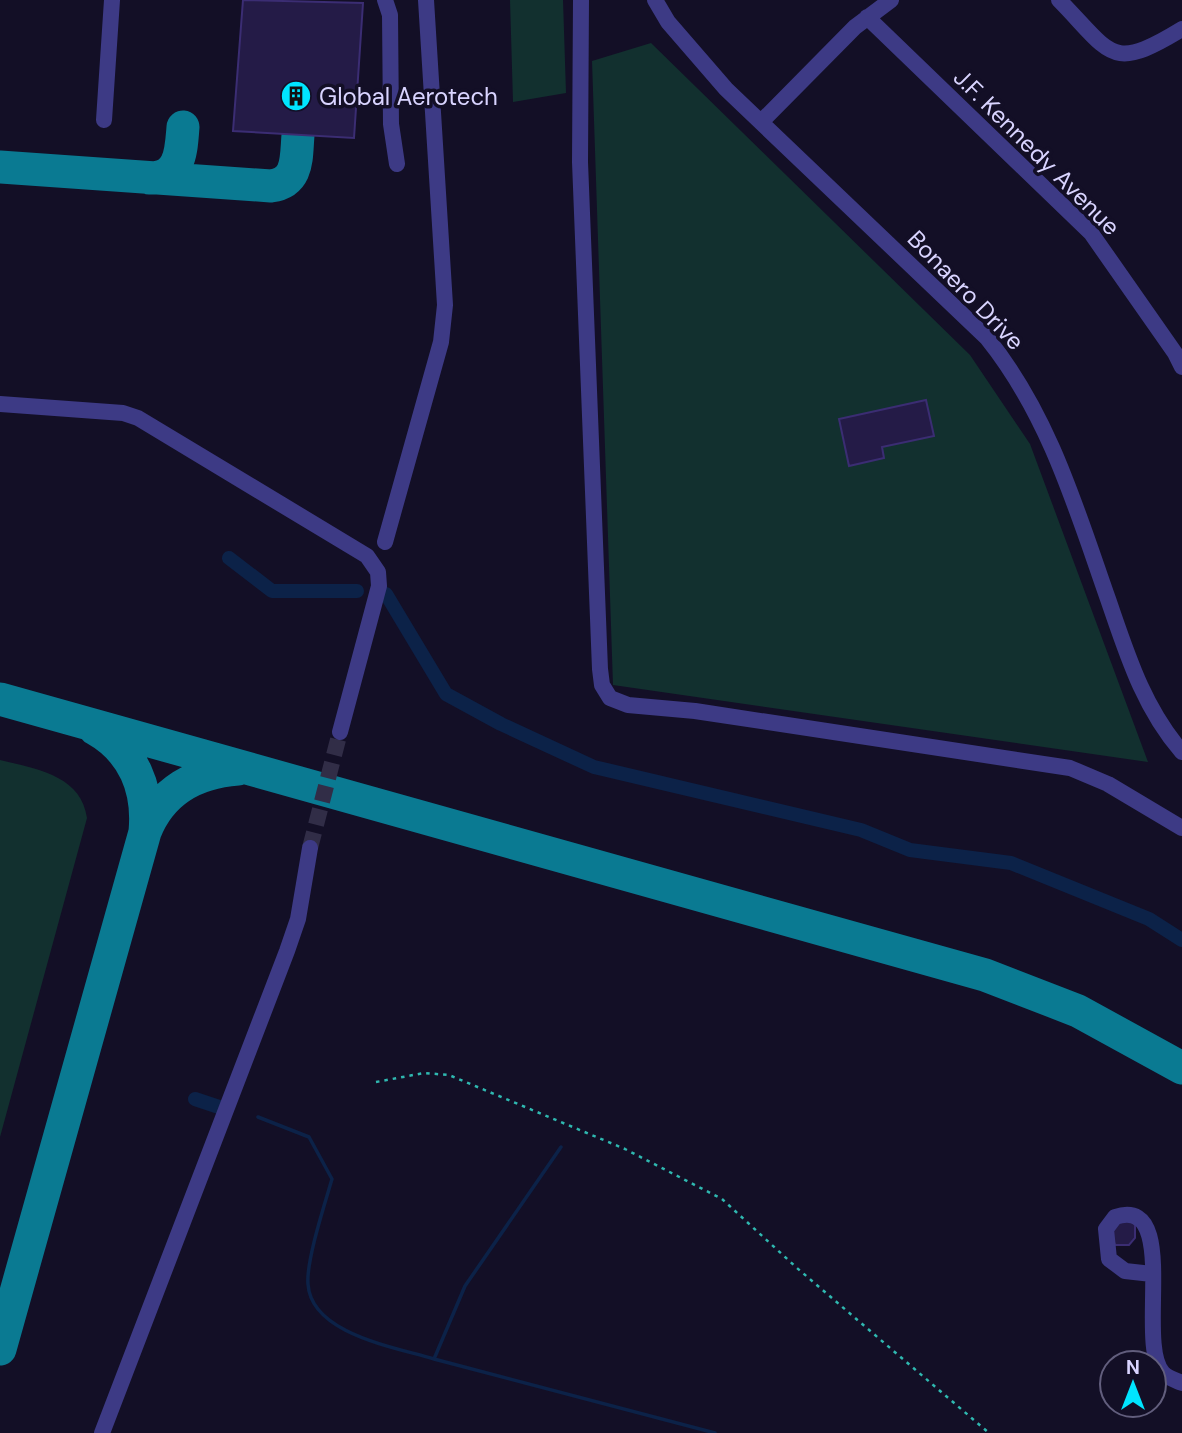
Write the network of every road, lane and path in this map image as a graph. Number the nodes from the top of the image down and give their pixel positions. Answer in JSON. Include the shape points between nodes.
{"nodes":[{"id":1,"x":112,"y":0,"type":"edge"},
{"id":2,"x":385,"y":0,"type":"edge"},
{"id":3,"x":426,"y":0,"type":"edge"},
{"id":4,"x":581,"y":0,"type":"edge"},
{"id":5,"x":654,"y":0,"type":"edge"},
{"id":6,"x":891,"y":0,"type":"edge"},
{"id":7,"x":1059,"y":0,"type":"edge"},
{"id":8,"x":867,"y":17,"type":"junction"},
{"id":9,"x":1182,"y":29,"type":"edge"},
{"id":10,"x":104,"y":120,"type":"dead end"},
{"id":11,"x":762,"y":121,"type":"junction"},
{"id":12,"x":397,"y":164,"type":"dead end"},
{"id":13,"x":1182,"y":367,"type":"edge"},
{"id":14,"x":0,"y":404,"type":"edge"},
{"id":15,"x":385,"y":542,"type":"dead end"},
{"id":16,"x":340,"y":732,"type":"tunnel mouth"},
{"id":17,"x":1182,"y":752,"type":"edge"},
{"id":18,"x":1182,"y":828,"type":"edge"},
{"id":19,"x":310,"y":848,"type":"tunnel mouth"},
{"id":20,"x":376,"y":1082,"type":"dead end"},
{"id":21,"x":1152,"y":1274,"type":"dead end"},
{"id":22,"x":1182,"y":1383,"type":"edge"},
{"id":23,"x":102,"y":1433,"type":"edge"},
{"id":24,"x":989,"y":1433,"type":"edge"}],
"edges":[{"from":1,"to":10,"type":"street"},
{"from":2,"to":12,"type":"street","via":[[390,15],[391,124]]},
{"from":3,"to":15,"type":"street","via":[[444,304],[441,342]]},
{"from":4,"to":18,"type":"street","via":[[581,175],[599,641],[603,685],[610,698],[628,705],[695,711],[1070,768],[1108,784]]},
{"from":5,"to":11,"type":"street","name":"Bonaero Drive","via":[[700,59]]},
{"from":6,"to":8,"type":"street"},
{"from":7,"to":9,"type":"street","via":[[1107,48],[1125,55],[1146,51]]},
{"from":8,"to":11,"type":"street"},
{"from":8,"to":13,"type":"street","name":"J.F. Kennedy Avenue","via":[[1091,233]]},
{"from":11,"to":17,"type":"street","name":"Bonaero Drive","via":[[988,338],[1021,385],[1064,474],[1135,675],[1154,717]]},
{"from":14,"to":16,"type":"street","via":[[138,418],[367,556],[378,572],[379,586]]},
{"from":19,"to":23,"type":"street","via":[[300,909],[287,951]]},
{"from":20,"to":24,"type":"path","via":[[424,1073],[449,1075],[704,1187],[735,1209]]},
{"from":21,"to":22,"type":"street","via":[[1154,1357],[1163,1373]]}]}
